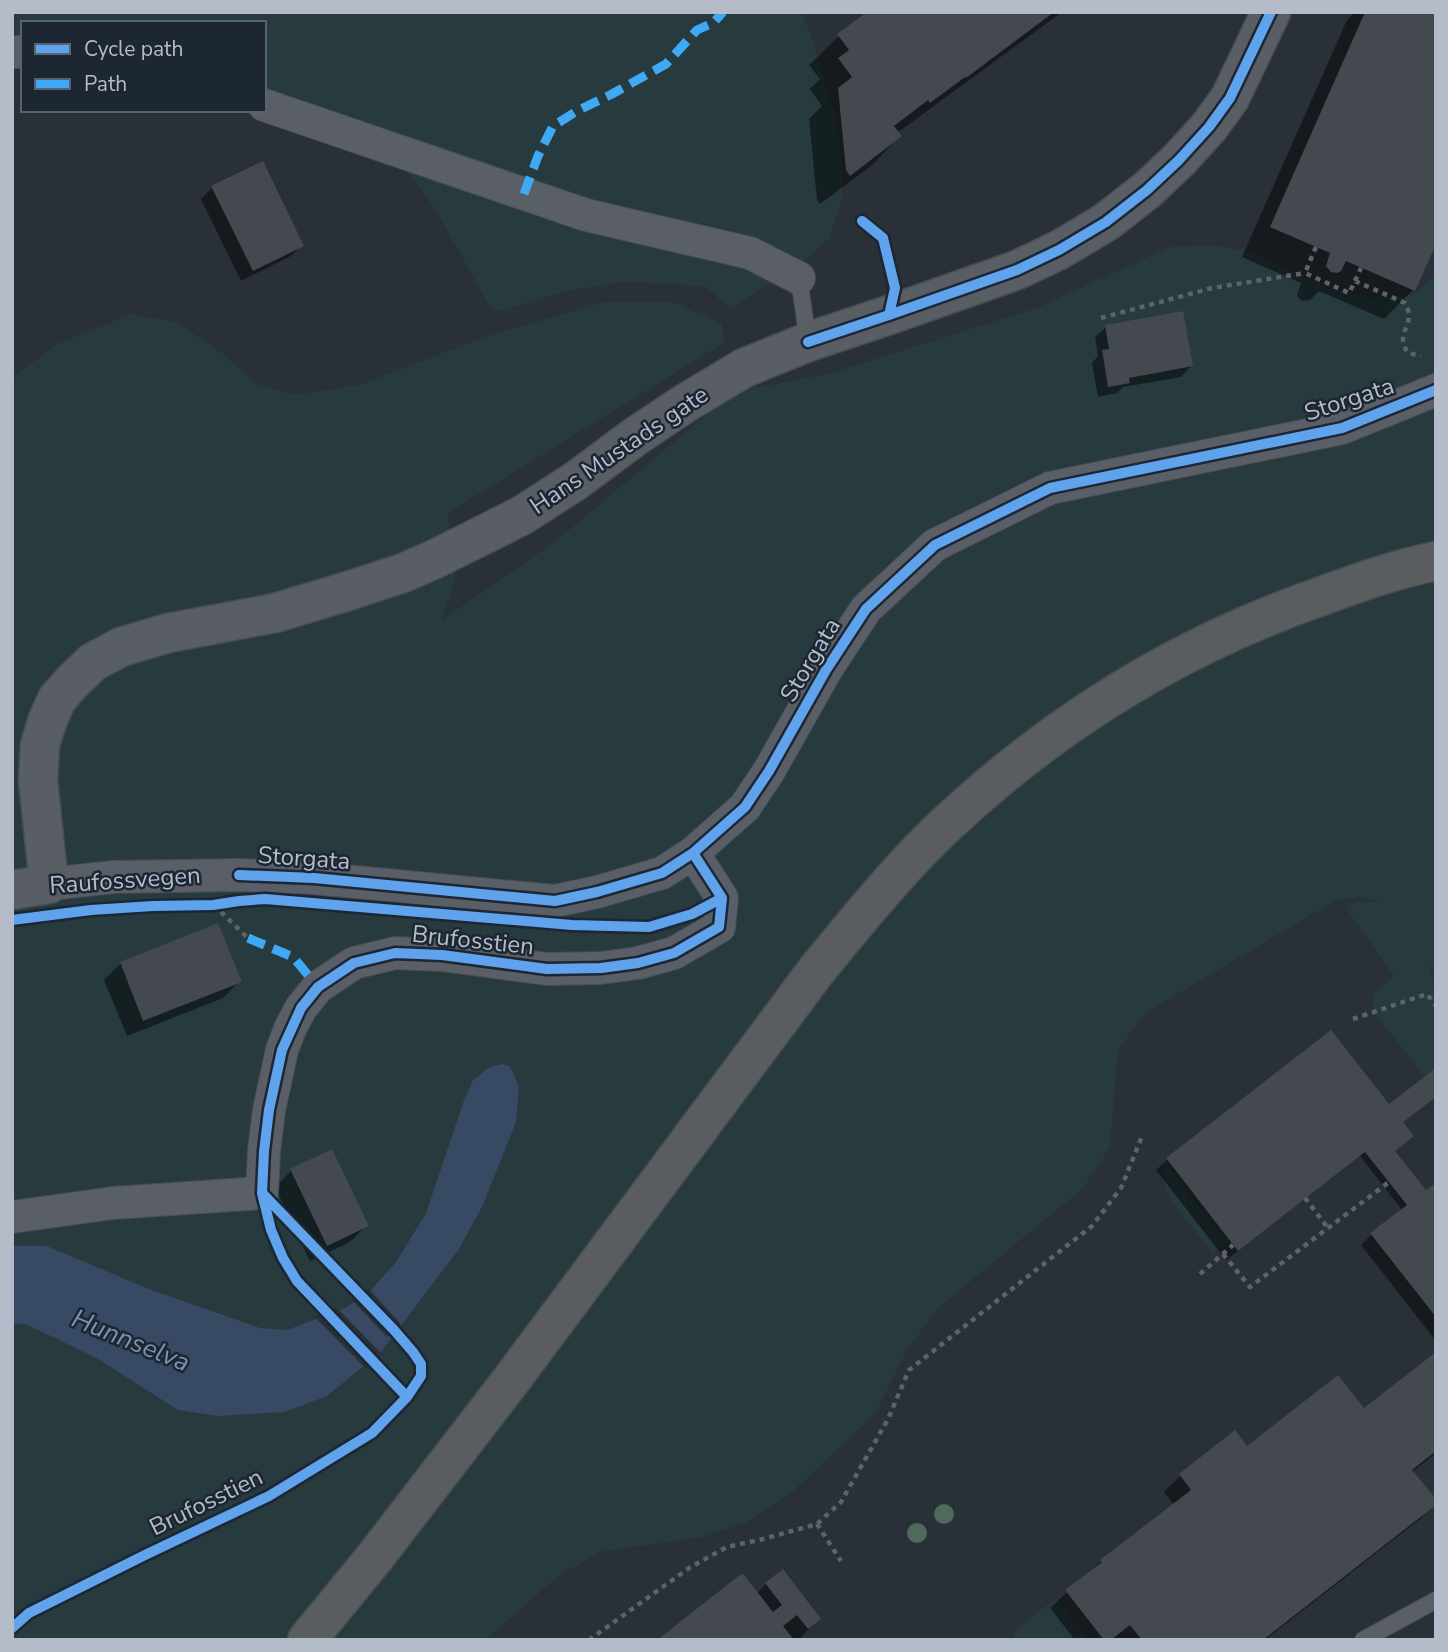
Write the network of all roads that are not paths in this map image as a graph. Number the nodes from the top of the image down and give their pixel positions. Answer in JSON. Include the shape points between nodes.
{"nodes":[{"id":1,"x":1271,"y":12,"type":"edge"},
{"id":2,"x":266,"y":106,"type":"edge"},
{"id":3,"x":799,"y":278,"type":"joint"},
{"id":4,"x":808,"y":342,"type":"junction"},
{"id":5,"x":1436,"y":390,"type":"edge"},
{"id":6,"x":1436,"y":561,"type":"edge"},
{"id":7,"x":693,"y":853,"type":"junction"},
{"id":8,"x":239,"y":875,"type":"joint"},
{"id":9,"x":49,"y":884,"type":"junction"},
{"id":10,"x":12,"y":890,"type":"edge"},
{"id":11,"x":12,"y":1217,"type":"edge"},
{"id":12,"x":1436,"y":1600,"type":"edge"},
{"id":13,"x":307,"y":1640,"type":"edge"},
{"id":14,"x":1363,"y":1640,"type":"edge"}],
"edges":[{"from":1,"to":4,"type":"main road","name":"Hans Mustads gate","via":[[1230,98],[1209,127],[1147,190],[1106,222],[1017,270]]},
{"from":2,"to":3,"type":"street","via":[[586,215],[750,253]]},
{"from":3,"to":4,"type":"lane"},
{"from":4,"to":9,"type":"main road","name":"Hans Mustads gate","via":[[744,368],[521,516],[435,559],[348,592],[275,613],[168,633],[121,647],[93,662],[57,699],[40,745],[38,780]]},
{"from":5,"to":7,"type":"street","name":"Storgata","via":[[1342,428],[1050,488],[935,545],[866,609],[745,807]]},
{"from":6,"to":13,"type":"highway","via":[[1300,603],[1174,659],[1054,734],[931,840],[816,971],[512,1379]]},
{"from":7,"to":8,"type":"street","name":"Storgata","via":[[662,873],[555,901]]},
{"from":7,"to":11,"type":"street","name":"Brufosstien","via":[[722,898],[719,927],[674,953],[601,968],[547,968],[394,953],[354,962],[318,986],[301,1008],[282,1051],[269,1110],[262,1193],[114,1203]]},
{"from":8,"to":9,"type":"street","name":"Raufossvegen","via":[[114,877]]},
{"from":9,"to":10,"type":"main road","name":"Raufossvegen"},
{"from":12,"to":14,"type":"lane"}]}
